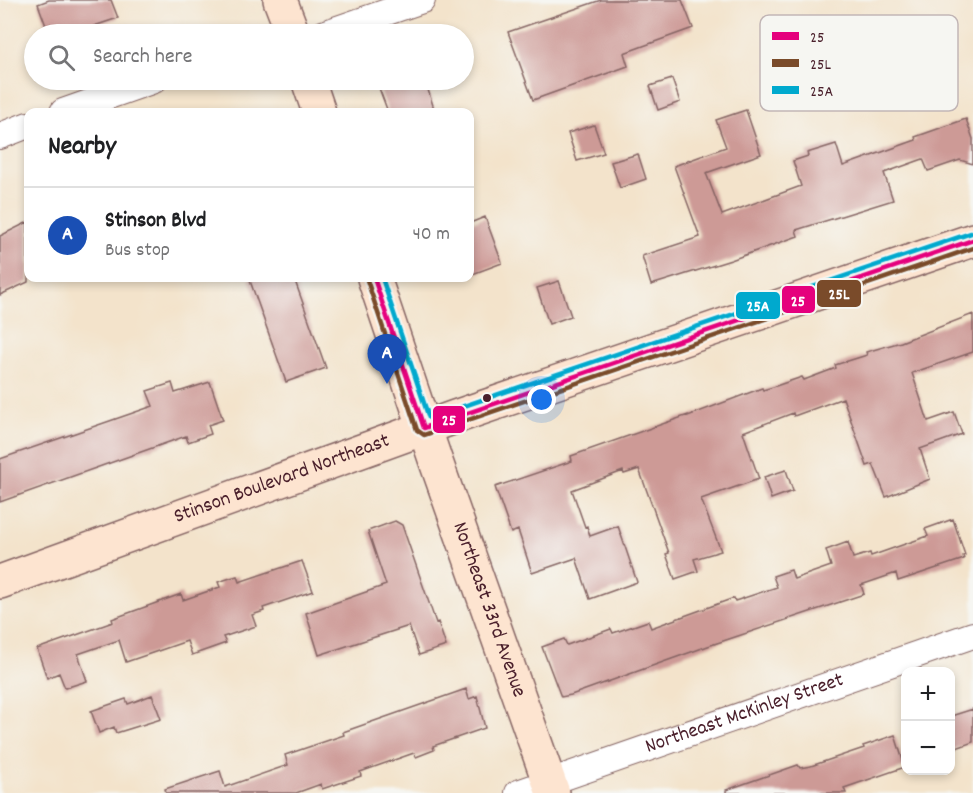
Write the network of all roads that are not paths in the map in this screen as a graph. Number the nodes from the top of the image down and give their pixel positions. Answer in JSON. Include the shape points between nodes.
{"nodes":[{"id":1,"x":422,"y":0,"type":"edge"},
{"id":2,"x":352,"y":24,"type":"edge"},
{"id":3,"x":126,"y":90,"type":"edge"},
{"id":4,"x":311,"y":90,"type":"edge"},
{"id":5,"x":74,"y":108,"type":"edge"},
{"id":6,"x":318,"y":108,"type":"edge"},
{"id":7,"x":24,"y":127,"type":"edge"},
{"id":8,"x":0,"y":136,"type":"edge"},
{"id":9,"x":973,"y":240,"type":"edge"},
{"id":10,"x":375,"y":282,"type":"edge"},
{"id":11,"x":424,"y":428,"type":"junction"},
{"id":12,"x":0,"y":582,"type":"edge"},
{"id":13,"x":973,"y":635,"type":"edge"},
{"id":14,"x":551,"y":788,"type":"edge"},
{"id":15,"x":518,"y":793,"type":"edge"}],
"edges":[{"from":1,"to":2,"type":"street"},
{"from":3,"to":5,"type":"street"},
{"from":4,"to":6,"type":"street"},
{"from":7,"to":8,"type":"street"},
{"from":9,"to":11,"type":"street","name":"Stinson Boulevard Northeast"},
{"from":10,"to":11,"type":"street","name":"Northeast 33rd Avenue"},
{"from":11,"to":12,"type":"street","name":"Stinson Boulevard Northeast"},
{"from":11,"to":14,"type":"street","name":"Northeast 33rd Avenue"},
{"from":13,"to":14,"type":"street","name":"Northeast McKinley Street"},
{"from":14,"to":15,"type":"street","name":"Northeast McKinley Street"}]}
